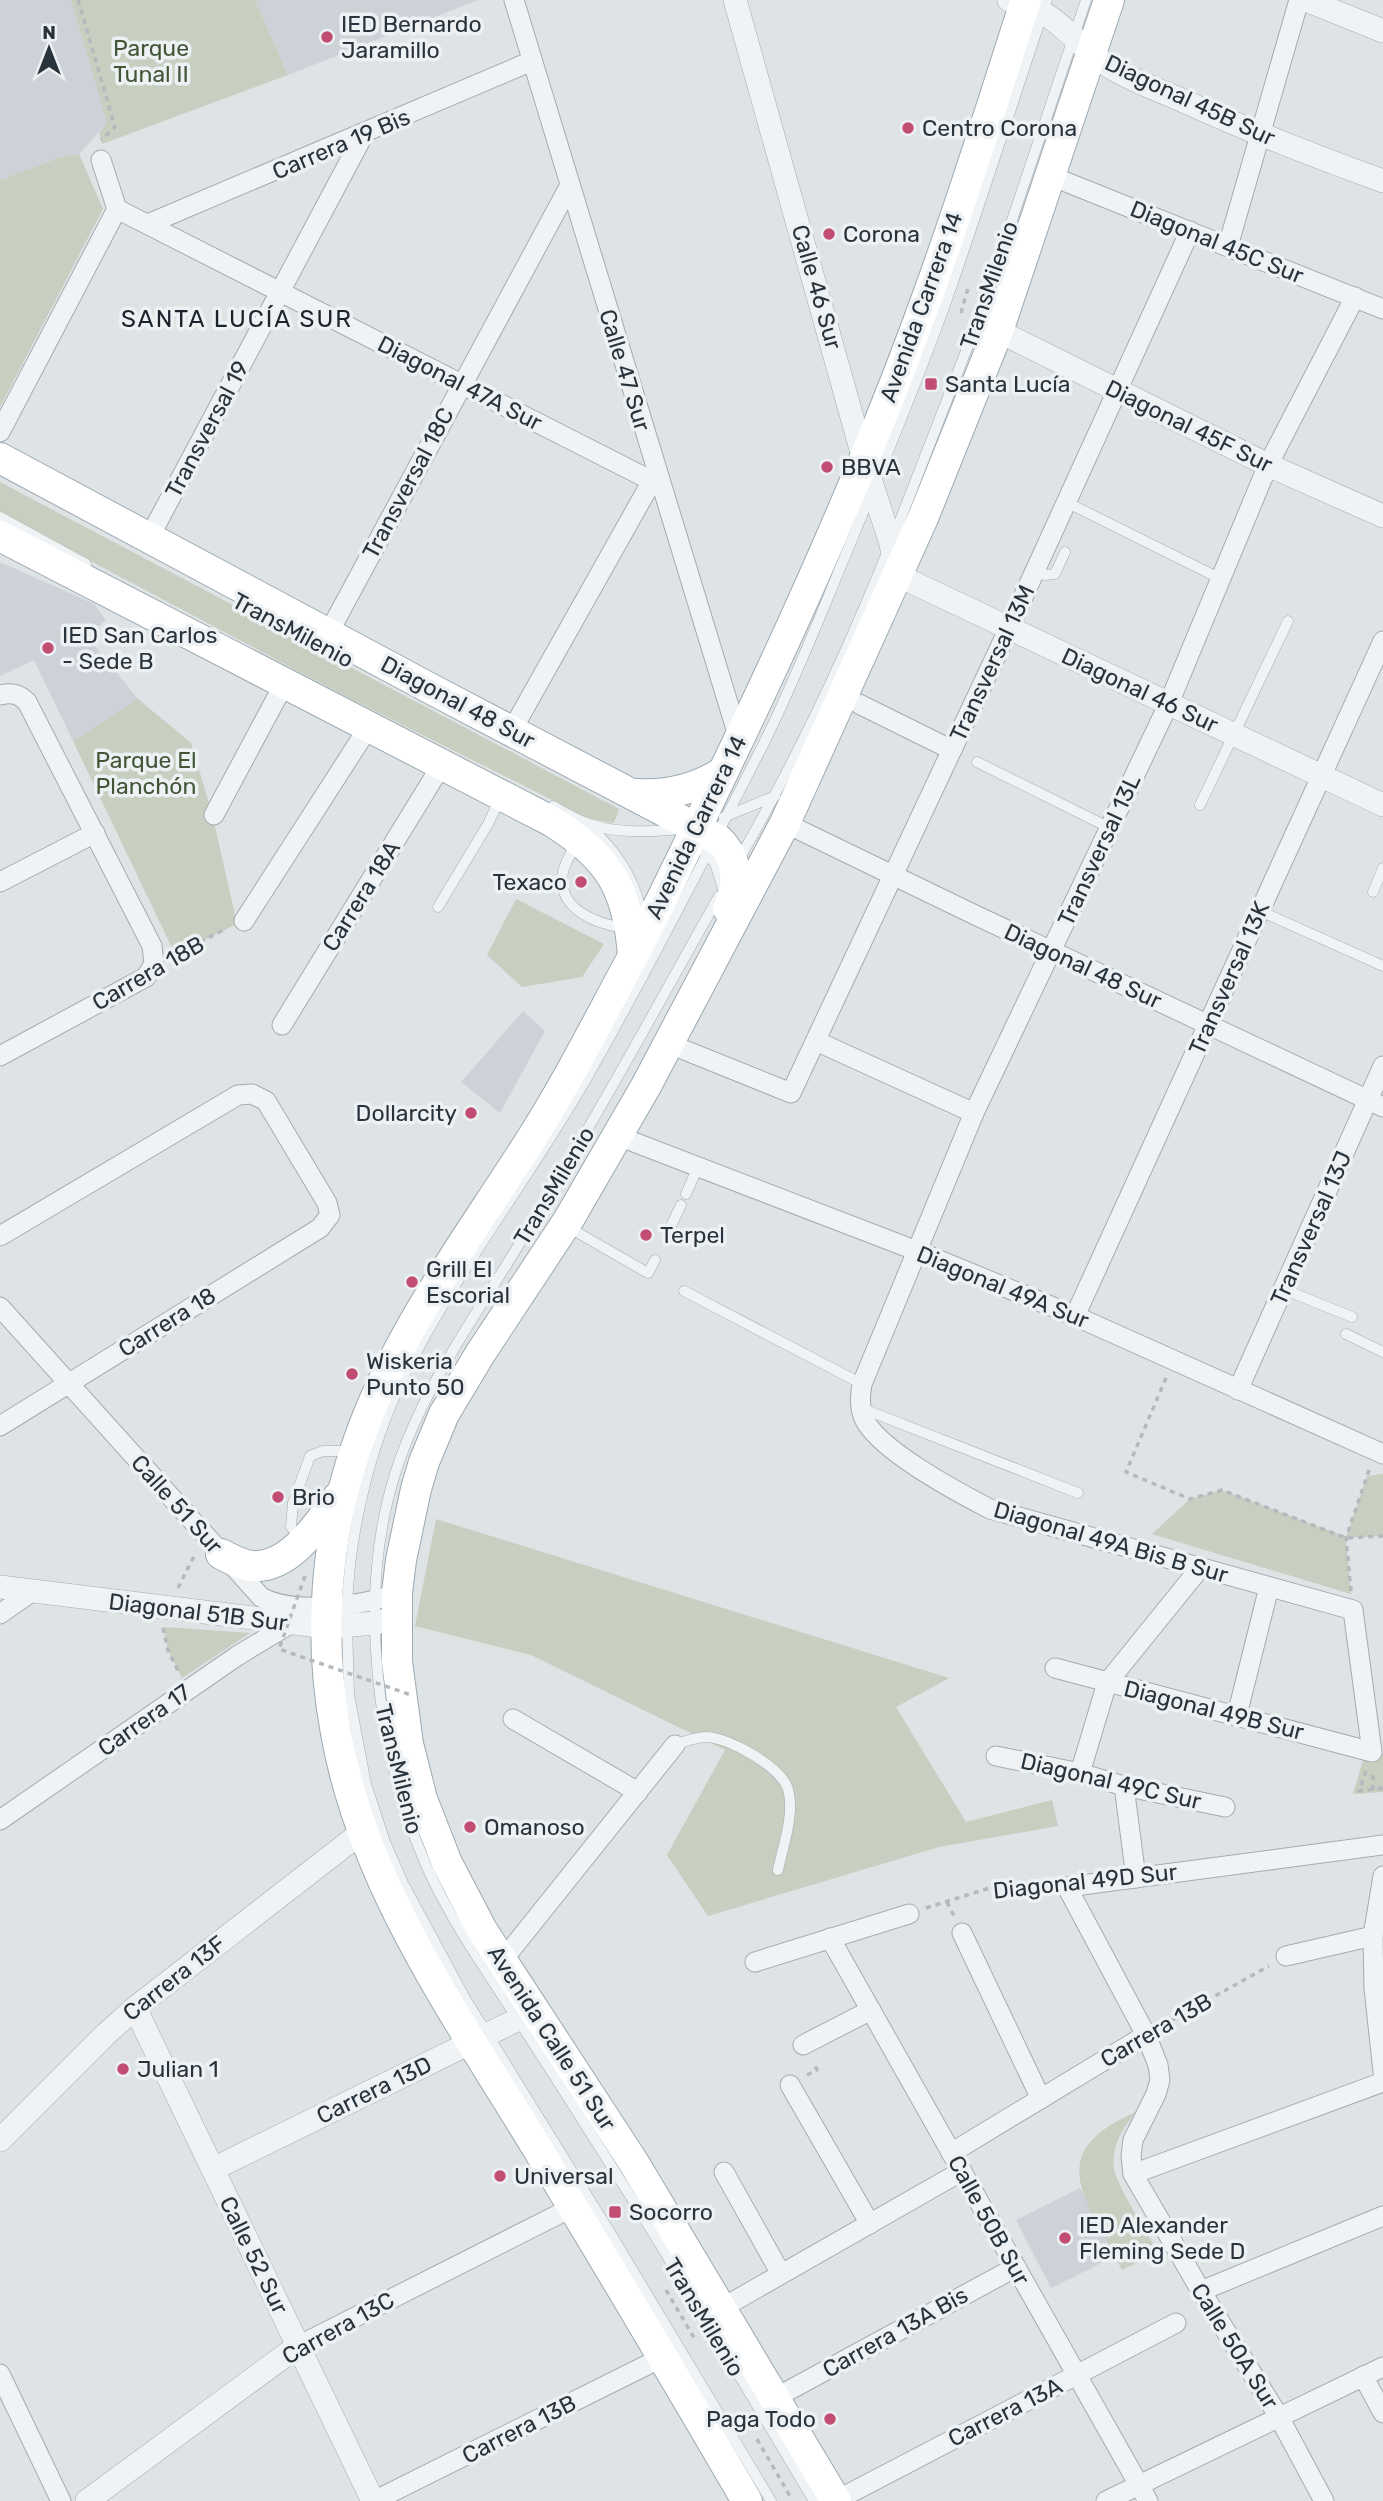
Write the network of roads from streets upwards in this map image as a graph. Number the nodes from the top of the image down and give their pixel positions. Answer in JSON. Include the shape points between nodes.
{"nodes":[{"id":1,"x":514,"y":0,"type":"edge"},
{"id":2,"x":735,"y":0,"type":"edge"},
{"id":3,"x":1109,"y":0,"type":"edge"},
{"id":4,"x":1299,"y":0,"type":"edge"},
{"id":5,"x":1306,"y":0,"type":"edge"},
{"id":6,"x":1030,"y":3,"type":"edge"},
{"id":7,"x":1383,"y":31,"type":"edge"},
{"id":8,"x":1083,"y":44,"type":"junction"},
{"id":9,"x":533,"y":61,"type":"junction"},
{"id":10,"x":364,"y":134,"type":"junction"},
{"id":11,"x":1260,"y":135,"type":"junction"},
{"id":12,"x":101,"y":160,"type":"road end"},
{"id":13,"x":1051,"y":176,"type":"junction"},
{"id":14,"x":1383,"y":181,"type":"edge"},
{"id":15,"x":570,"y":185,"type":"junction"},
{"id":16,"x":117,"y":209,"type":"junction"},
{"id":17,"x":148,"y":224,"type":"junction"},
{"id":18,"x":1190,"y":231,"type":"junction"},
{"id":19,"x":1228,"y":246,"type":"junction"},
{"id":20,"x":280,"y":291,"type":"junction"},
{"id":21,"x":1355,"y":297,"type":"junction"},
{"id":22,"x":1383,"y":309,"type":"edge"},
{"id":23,"x":998,"y":331,"type":"junction"},
{"id":24,"x":462,"y":384,"type":"junction"},
{"id":25,"x":1116,"y":391,"type":"junction"},
{"id":26,"x":0,"y":432,"type":"edge"},
{"id":27,"x":0,"y":458,"type":"edge"},
{"id":28,"x":864,"y":460,"type":"junction"},
{"id":29,"x":1268,"y":465,"type":"junction"},
{"id":30,"x":656,"y":483,"type":"junction"},
{"id":31,"x":1383,"y":516,"type":"edge"},
{"id":32,"x":0,"y":536,"type":"edge"},
{"id":33,"x":149,"y":538,"type":"junction"},
{"id":34,"x":898,"y":575,"type":"junction"},
{"id":35,"x":1009,"y":628,"type":"junction"},
{"id":36,"x":328,"y":634,"type":"junction"},
{"id":37,"x":1383,"y":641,"type":"edge"},
{"id":38,"x":284,"y":684,"type":"junction"},
{"id":39,"x":0,"y":695,"type":"edge"},
{"id":40,"x":1168,"y":703,"type":"junction"},
{"id":41,"x":859,"y":704,"type":"dead end"},
{"id":42,"x":368,"y":728,"type":"junction"},
{"id":43,"x":512,"y":730,"type":"junction"},
{"id":44,"x":739,"y":739,"type":"junction"},
{"id":45,"x":952,"y":750,"type":"junction"},
{"id":46,"x":441,"y":766,"type":"junction"},
{"id":47,"x":1321,"y":776,"type":"junction"},
{"id":48,"x":730,"y":783,"type":"junction"},
{"id":49,"x":629,"y":799,"type":"junction"},
{"id":50,"x":1383,"y":805,"type":"edge"},
{"id":51,"x":780,"y":809,"type":"junction"},
{"id":52,"x":214,"y":815,"type":"dead end"},
{"id":53,"x":698,"y":828,"type":"junction"},
{"id":54,"x":95,"y":834,"type":"junction"},
{"id":55,"x":893,"y":875,"type":"junction"},
{"id":56,"x":0,"y":882,"type":"edge"},
{"id":57,"x":244,"y":921,"type":"road end"},
{"id":58,"x":638,"y":948,"type":"junction"},
{"id":59,"x":1051,"y":951,"type":"junction"},
{"id":60,"x":282,"y":1025,"type":"dead end"},
{"id":61,"x":1208,"y":1025,"type":"junction"},
{"id":62,"x":816,"y":1041,"type":"junction"},
{"id":63,"x":667,"y":1043,"type":"junction"},
{"id":64,"x":0,"y":1056,"type":"edge"},
{"id":65,"x":1383,"y":1066,"type":"edge"},
{"id":66,"x":1375,"y":1104,"type":"edge"},
{"id":67,"x":974,"y":1113,"type":"junction"},
{"id":68,"x":618,"y":1136,"type":"junction"},
{"id":69,"x":0,"y":1236,"type":"edge"},
{"id":70,"x":917,"y":1251,"type":"junction"},
{"id":71,"x":0,"y":1307,"type":"edge"},
{"id":72,"x":1075,"y":1316,"type":"junction"},
{"id":73,"x":68,"y":1383,"type":"junction"},
{"id":74,"x":1238,"y":1390,"type":"junction"},
{"id":75,"x":861,"y":1408,"type":"joint"},
{"id":76,"x":0,"y":1426,"type":"edge"},
{"id":77,"x":1379,"y":1452,"type":"edge"},
{"id":78,"x":342,"y":1491,"type":"junction"},
{"id":79,"x":213,"y":1545,"type":"junction"},
{"id":80,"x":1200,"y":1568,"type":"junction"},
{"id":81,"x":0,"y":1587,"type":"edge"},
{"id":82,"x":1269,"y":1587,"type":"junction"},
{"id":83,"x":33,"y":1591,"type":"junction"},
{"id":84,"x":386,"y":1608,"type":"junction"},
{"id":85,"x":0,"y":1614,"type":"edge"},
{"id":86,"x":337,"y":1616,"type":"junction"},
{"id":87,"x":290,"y":1624,"type":"junction"},
{"id":88,"x":1055,"y":1668,"type":"dead end"},
{"id":89,"x":1107,"y":1683,"type":"junction"},
{"id":90,"x":1237,"y":1715,"type":"junction"},
{"id":91,"x":513,"y":1719,"type":"dead end"},
{"id":92,"x":676,"y":1745,"type":"road end"},
{"id":93,"x":996,"y":1756,"type":"dead end"},
{"id":94,"x":1378,"y":1760,"type":"edge"},
{"id":95,"x":1080,"y":1773,"type":"junction"},
{"id":96,"x":1124,"y":1786,"type":"junction"},
{"id":97,"x":638,"y":1792,"type":"junction"},
{"id":98,"x":1226,"y":1807,"type":"dead end"},
{"id":99,"x":0,"y":1820,"type":"edge"},
{"id":100,"x":362,"y":1832,"type":"junction"},
{"id":101,"x":1383,"y":1845,"type":"edge"},
{"id":102,"x":1383,"y":1876,"type":"edge"},
{"id":103,"x":1136,"y":1878,"type":"junction"},
{"id":104,"x":909,"y":1914,"type":"road end"},
{"id":105,"x":962,"y":1933,"type":"dead end"},
{"id":106,"x":1373,"y":1936,"type":"junction"},
{"id":107,"x":830,"y":1938,"type":"junction"},
{"id":108,"x":1286,"y":1956,"type":"road end"},
{"id":109,"x":502,"y":1961,"type":"junction"},
{"id":110,"x":755,"y":1962,"type":"dead end"},
{"id":111,"x":135,"y":2008,"type":"junction"},
{"id":112,"x":871,"y":2010,"type":"junction"},
{"id":113,"x":526,"y":2015,"type":"junction"},
{"id":114,"x":1146,"y":2035,"type":"junction"},
{"id":115,"x":480,"y":2038,"type":"junction"},
{"id":116,"x":803,"y":2045,"type":"road end"},
{"id":117,"x":1383,"y":2072,"type":"edge"},
{"id":118,"x":1383,"y":2082,"type":"edge"},
{"id":119,"x":790,"y":2085,"type":"road end"},
{"id":120,"x":1041,"y":2099,"type":"junction"},
{"id":121,"x":0,"y":2140,"type":"edge"},
{"id":122,"x":951,"y":2153,"type":"junction"},
{"id":123,"x":213,"y":2169,"type":"junction"},
{"id":124,"x":962,"y":2171,"type":"junction"},
{"id":125,"x":724,"y":2172,"type":"dead end"},
{"id":126,"x":1133,"y":2174,"type":"junction"},
{"id":127,"x":573,"y":2207,"type":"junction"},
{"id":128,"x":1383,"y":2216,"type":"edge"},
{"id":129,"x":870,"y":2224,"type":"junction"},
{"id":130,"x":1016,"y":2267,"type":"junction"},
{"id":131,"x":781,"y":2274,"type":"junction"},
{"id":132,"x":1201,"y":2291,"type":"junction"},
{"id":133,"x":722,"y":2308,"type":"junction"},
{"id":134,"x":1176,"y":2323,"type":"dead end"},
{"id":135,"x":298,"y":2346,"type":"junction"},
{"id":136,"x":663,"y":2357,"type":"junction"},
{"id":137,"x":1383,"y":2367,"type":"edge"},
{"id":138,"x":0,"y":2374,"type":"edge"},
{"id":139,"x":1077,"y":2375,"type":"junction"},
{"id":140,"x":1363,"y":2376,"type":"junction"},
{"id":141,"x":775,"y":2398,"type":"junction"},
{"id":142,"x":1383,"y":2413,"type":"edge"},
{"id":143,"x":1279,"y":2417,"type":"junction"},
{"id":144,"x":1143,"y":2492,"type":"edge"},
{"id":145,"x":61,"y":2501,"type":"edge"},
{"id":146,"x":86,"y":2501,"type":"edge"},
{"id":147,"x":374,"y":2501,"type":"edge"},
{"id":148,"x":747,"y":2501,"type":"edge"},
{"id":149,"x":835,"y":2501,"type":"edge"},
{"id":150,"x":1106,"y":2501,"type":"edge"},
{"id":151,"x":1324,"y":2501,"type":"edge"}],
"edges":[{"from":1,"to":9,"type":"street","name":"Calle 47 Sur"},
{"from":2,"to":28,"type":"street","name":"Calle 46 Sur"},
{"from":3,"to":8,"type":"main road"},
{"from":4,"to":11,"type":"street"},
{"from":5,"to":7,"type":"street"},
{"from":6,"to":8,"type":"street","name":"Diagonal 45B Sur"},
{"from":6,"to":28,"type":"main road","name":"Avenida Carrera 14","via":[[946,246]]},
{"from":8,"to":11,"type":"street","name":"Diagonal 45B Sur","via":[[1103,63],[1128,76]]},
{"from":8,"to":13,"type":"main road"},
{"from":9,"to":10,"type":"street","name":"Carrera 19 Bis"},
{"from":9,"to":15,"type":"street","name":"Calle 47 Sur"},
{"from":10,"to":17,"type":"street","name":"Carrera 19 Bis"},
{"from":10,"to":20,"type":"street","name":"Transversal 19"},
{"from":11,"to":14,"type":"street","name":"Diagonal 45B Sur"},
{"from":11,"to":19,"type":"street"},
{"from":12,"to":16,"type":"street"},
{"from":13,"to":18,"type":"street","name":"Diagonal 45C Sur"},
{"from":13,"to":23,"type":"main road"},
{"from":15,"to":24,"type":"street","name":"Transversal 18C"},
{"from":15,"to":30,"type":"street","name":"Calle 47 Sur"},
{"from":16,"to":17,"type":"street","name":"Diagonal 47A Sur"},
{"from":16,"to":26,"type":"street"},
{"from":17,"to":20,"type":"street","name":"Diagonal 47A Sur"},
{"from":18,"to":19,"type":"street","name":"Diagonal 45C Sur"},
{"from":18,"to":25,"type":"street","name":"Transversal 13M"},
{"from":19,"to":21,"type":"street","name":"Diagonal 45C Sur"},
{"from":20,"to":24,"type":"street","name":"Diagonal 47A Sur"},
{"from":20,"to":33,"type":"street","name":"Transversal 19"},
{"from":21,"to":22,"type":"street","name":"Diagonal 45C Sur"},
{"from":21,"to":29,"type":"street","name":"Transversal 13L"},
{"from":23,"to":25,"type":"street","name":"Diagonal 45F Sur"},
{"from":23,"to":34,"type":"main road"},
{"from":24,"to":30,"type":"street","name":"Diagonal 47A Sur"},
{"from":24,"to":36,"type":"street","name":"Transversal 18C"},
{"from":25,"to":29,"type":"street","name":"Diagonal 45F Sur"},
{"from":25,"to":35,"type":"street","name":"Transversal 13M"},
{"from":27,"to":33,"type":"main road","name":"Diagonal 48 Sur"},
{"from":28,"to":34,"type":"street","name":"Calle 46 Sur"},
{"from":28,"to":44,"type":"main road","name":"Avenida Carrera 14"},
{"from":29,"to":31,"type":"street","name":"Diagonal 45F Sur"},
{"from":29,"to":40,"type":"street","name":"Transversal 13L"},
{"from":30,"to":43,"type":"street"},
{"from":30,"to":44,"type":"street","name":"Calle 47 Sur"},
{"from":32,"to":38,"type":"main road"},
{"from":33,"to":36,"type":"main road","name":"Diagonal 48 Sur"},
{"from":34,"to":35,"type":"street","name":"Diagonal 46 Sur"},
{"from":34,"to":51,"type":"main road"},
{"from":35,"to":40,"type":"street","name":"Diagonal 46 Sur"},
{"from":35,"to":45,"type":"street","name":"Transversal 13M"},
{"from":36,"to":43,"type":"main road","name":"Diagonal 48 Sur"},
{"from":37,"to":47,"type":"street","name":"Transversal 13K"},
{"from":38,"to":42,"type":"main road"},
{"from":38,"to":52,"type":"street"},
{"from":39,"to":54,"type":"street","via":[[20,695],[27,702]]},
{"from":40,"to":47,"type":"street","name":"Diagonal 46 Sur"},
{"from":40,"to":59,"type":"street","name":"Transversal 13L"},
{"from":41,"to":45,"type":"street"},
{"from":42,"to":46,"type":"main road"},
{"from":42,"to":57,"type":"street"},
{"from":43,"to":49,"type":"main road","name":"Diagonal 48 Sur"},
{"from":44,"to":48,"type":"main road","name":"Avenida Carrera 14"},
{"from":45,"to":55,"type":"street","name":"Transversal 13M"},
{"from":46,"to":58,"type":"main road","via":[[583,831],[610,871]]},
{"from":46,"to":60,"type":"street","name":"Carrera 18A"},
{"from":47,"to":50,"type":"street","name":"Diagonal 46 Sur"},
{"from":47,"to":61,"type":"street","name":"Transversal 13K"},
{"from":48,"to":49,"type":"main road"},
{"from":48,"to":53,"type":"main road","name":"Avenida Carrera 14"},
{"from":49,"to":53,"type":"main road","name":"Diagonal 48 Sur"},
{"from":51,"to":55,"type":"street","name":"Diagonal 48 Sur"},
{"from":51,"to":63,"type":"main road"},
{"from":53,"to":58,"type":"main road","name":"Avenida Carrera 14"},
{"from":53,"to":63,"type":"main road","name":"Diagonal 48 Sur","via":[[727,848],[729,878],[735,891]]},
{"from":54,"to":56,"type":"street"},
{"from":54,"to":64,"type":"street","name":"Carrera 18B","via":[[152,946],[154,964],[146,977]]},
{"from":55,"to":59,"type":"street","name":"Diagonal 48 Sur"},
{"from":55,"to":62,"type":"street","name":"Transversal 13M"},
{"from":58,"to":78,"type":"main road","name":"Avenida Carrera 14","via":[[545,1118],[410,1332],[366,1418]]},
{"from":59,"to":61,"type":"street","name":"Diagonal 48 Sur"},
{"from":59,"to":67,"type":"street","name":"Transversal 13L"},
{"from":61,"to":66,"type":"street","name":"Diagonal 48 Sur"},
{"from":61,"to":72,"type":"street","name":"Transversal 13K"},
{"from":62,"to":63,"type":"street","name":"Transversal 13M","via":[[791,1093]]},
{"from":62,"to":67,"type":"street"},
{"from":63,"to":68,"type":"main road"},
{"from":65,"to":66,"type":"street","name":"Transversal 13J"},
{"from":66,"to":74,"type":"street","name":"Transversal 13J"},
{"from":67,"to":70,"type":"street","name":"Transversal 13L"},
{"from":68,"to":70,"type":"street","name":"Diagonal 49A Sur"},
{"from":68,"to":84,"type":"main road","via":[[469,1371],[433,1437]]},
{"from":69,"to":73,"type":"street","name":"Carrera 18","via":[[238,1095],[252,1094],[266,1101],[327,1202],[330,1215],[320,1228]]},
{"from":70,"to":72,"type":"street","name":"Diagonal 49A Sur"},
{"from":70,"to":75,"type":"street","name":"Transversal 13L","via":[[862,1384]]},
{"from":71,"to":73,"type":"street","name":"Calle 51 Sur"},
{"from":72,"to":74,"type":"street","name":"Diagonal 49A Sur"},
{"from":73,"to":76,"type":"street","name":"Carrera 18"},
{"from":73,"to":79,"type":"street","name":"Calle 51 Sur"},
{"from":74,"to":77,"type":"street","name":"Diagonal 49A Sur"},
{"from":75,"to":80,"type":"street","name":"Diagonal 49A Bis B Sur","via":[[872,1431],[949,1489],[990,1508]]},
{"from":78,"to":79,"type":"main road","via":[[287,1555],[258,1566],[243,1565]]},
{"from":78,"to":86,"type":"main road","name":"Avenida Carrera 14","via":[[331,1552]]},
{"from":79,"to":86,"type":"street","name":"Calle 51 Sur","via":[[266,1600]]},
{"from":80,"to":82,"type":"street","name":"Diagonal 49A Bis B Sur"},
{"from":80,"to":89,"type":"street"},
{"from":81,"to":83,"type":"street","name":"Diagonal 51B Sur"},
{"from":82,"to":90,"type":"street"},
{"from":82,"to":94,"type":"street","name":"Diagonal 49A Bis B Sur","via":[[1353,1611]]},
{"from":83,"to":85,"type":"street"},
{"from":83,"to":87,"type":"street","name":"Diagonal 51B Sur"},
{"from":84,"to":86,"type":"street","name":"Diagonal 51B Sur"},
{"from":84,"to":109,"type":"main road","name":"Avenida Calle 51 Sur","via":[[408,1744],[422,1799],[464,1899]]},
{"from":86,"to":87,"type":"street","name":"Diagonal 51B Sur"},
{"from":86,"to":100,"type":"main road","via":[[329,1682],[336,1733]]},
{"from":87,"to":99,"type":"street","name":"Carrera 17"},
{"from":88,"to":89,"type":"street","name":"Diagonal 49B Sur"},
{"from":89,"to":90,"type":"street","name":"Diagonal 49B Sur"},
{"from":89,"to":95,"type":"street"},
{"from":90,"to":94,"type":"street","name":"Diagonal 49B Sur"},
{"from":91,"to":97,"type":"street"},
{"from":92,"to":97,"type":"street"},
{"from":93,"to":95,"type":"street","name":"Diagonal 49C Sur"},
{"from":95,"to":96,"type":"street","name":"Diagonal 49C Sur"},
{"from":96,"to":98,"type":"street","name":"Diagonal 49C Sur"},
{"from":96,"to":103,"type":"street"},
{"from":97,"to":109,"type":"street"},
{"from":100,"to":111,"type":"street","name":"Carrera 13F"},
{"from":100,"to":115,"type":"main road","via":[[397,1914]]},
{"from":101,"to":103,"type":"street","name":"Diagonal 49D Sur"},
{"from":102,"to":106,"type":"street"},
{"from":103,"to":114,"type":"street","name":"Diagonal 49D Sur","via":[[1067,1887]]},
{"from":104,"to":107,"type":"street"},
{"from":105,"to":120,"type":"street"},
{"from":106,"to":108,"type":"street"},
{"from":106,"to":117,"type":"street"},
{"from":107,"to":110,"type":"street"},
{"from":107,"to":112,"type":"street","name":"Calle 50B Sur"},
{"from":109,"to":113,"type":"main road","name":"Avenida Calle 51 Sur"},
{"from":111,"to":121,"type":"street","name":"Carrera 13F"},
{"from":111,"to":123,"type":"street","name":"Calle 52 Sur"},
{"from":112,"to":116,"type":"street"},
{"from":112,"to":122,"type":"street","name":"Calle 50B Sur"},
{"from":113,"to":115,"type":"street","name":"Carrera 13D"},
{"from":113,"to":133,"type":"main road","name":"Avenida Calle 51 Sur","via":[[634,2164]]},
{"from":114,"to":120,"type":"street","name":"Carrera 13B"},
{"from":114,"to":126,"type":"street","via":[[1160,2080],[1133,2140]]},
{"from":115,"to":123,"type":"street","name":"Carrera 13D"},
{"from":115,"to":127,"type":"main road"},
{"from":118,"to":126,"type":"street"},
{"from":119,"to":129,"type":"street"},
{"from":120,"to":122,"type":"street","name":"Carrera 13B"},
{"from":122,"to":124,"type":"street","name":"Calle 50B Sur"},
{"from":123,"to":135,"type":"street","name":"Calle 52 Sur"},
{"from":124,"to":129,"type":"street"},
{"from":124,"to":130,"type":"street","name":"Calle 50B Sur"},
{"from":125,"to":131,"type":"street"},
{"from":126,"to":132,"type":"street","name":"Calle 50A Sur"},
{"from":127,"to":135,"type":"street","name":"Carrera 13C"},
{"from":127,"to":136,"type":"main road"},
{"from":128,"to":132,"type":"street"},
{"from":129,"to":131,"type":"street"},
{"from":130,"to":139,"type":"street","name":"Calle 50B Sur"},
{"from":130,"to":141,"type":"street","name":"Carrera 13A Bis"},
{"from":131,"to":133,"type":"street"},
{"from":132,"to":143,"type":"street","name":"Calle 50A Sur"},
{"from":133,"to":141,"type":"main road","name":"Avenida Calle 51 Sur"},
{"from":134,"to":139,"type":"street","name":"Carrera 13A"},
{"from":135,"to":146,"type":"street","name":"Carrera 13C"},
{"from":135,"to":147,"type":"street","name":"Calle 52 Sur"},
{"from":136,"to":147,"type":"street","name":"Carrera 13B"},
{"from":136,"to":148,"type":"main road"},
{"from":137,"to":140,"type":"street"},
{"from":138,"to":145,"type":"street"},
{"from":139,"to":144,"type":"street","name":"Calle 50B Sur"},
{"from":139,"to":149,"type":"street","name":"Carrera 13A"},
{"from":140,"to":142,"type":"street"},
{"from":140,"to":143,"type":"street"},
{"from":141,"to":149,"type":"main road","name":"Avenida Calle 51 Sur"},
{"from":143,"to":144,"type":"street"},
{"from":143,"to":151,"type":"street","name":"Calle 50A Sur"},
{"from":144,"to":150,"type":"street"}]}
